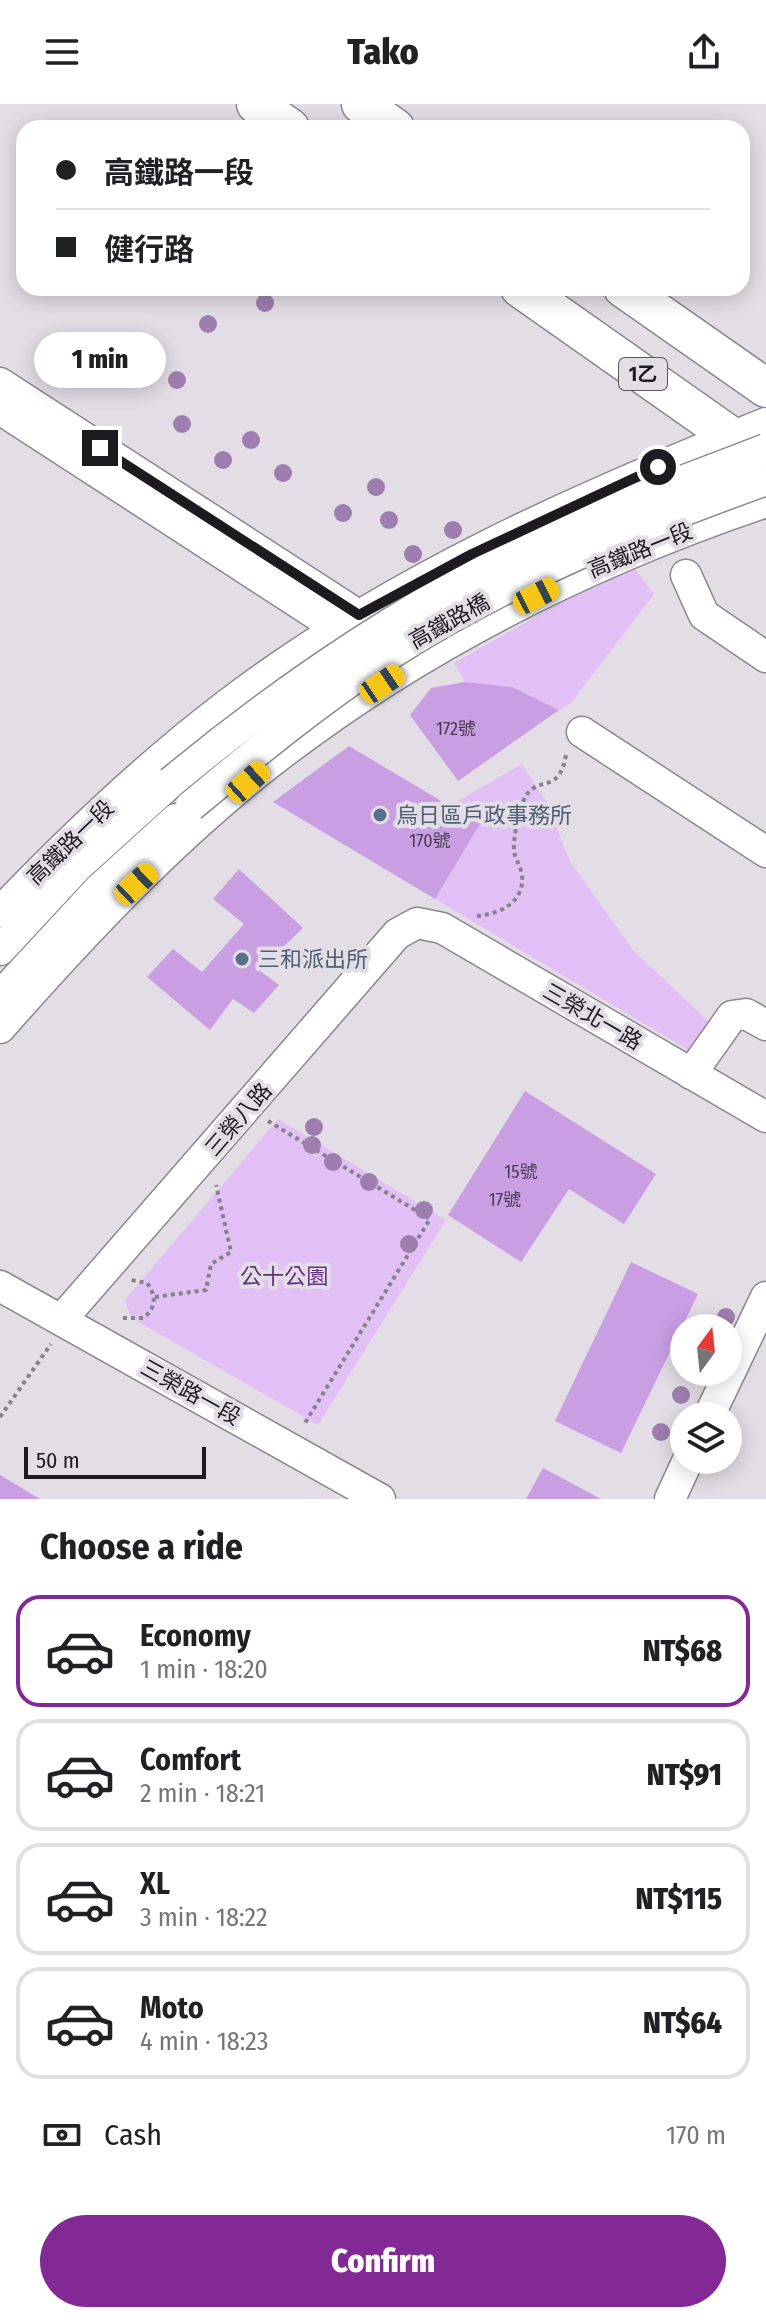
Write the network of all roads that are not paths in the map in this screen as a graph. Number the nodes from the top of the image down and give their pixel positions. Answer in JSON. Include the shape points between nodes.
{"nodes":[{"id":1,"x":256,"y":104,"type":"edge"},
{"id":2,"x":361,"y":104,"type":"edge"},
{"id":3,"x":279,"y":120,"type":"edge"},
{"id":4,"x":384,"y":120,"type":"edge"},
{"id":5,"x":533,"y":296,"type":"edge"},
{"id":6,"x":634,"y":296,"type":"edge"},
{"id":7,"x":0,"y":383,"type":"edge"},
{"id":8,"x":766,"y":388,"type":"edge"},
{"id":9,"x":0,"y":409,"type":"edge"},
{"id":10,"x":755,"y":436,"type":"edge"},
{"id":11,"x":766,"y":461,"type":"edge"},
{"id":12,"x":766,"y":480,"type":"edge"},
{"id":13,"x":766,"y":502,"type":"edge"},
{"id":14,"x":686,"y":575,"type":"dead end"},
{"id":15,"x":348,"y":622,"type":"junction"},
{"id":16,"x":766,"y":657,"type":"edge"},
{"id":17,"x":413,"y":664,"type":"junction"},
{"id":18,"x":582,"y":732,"type":"road end"},
{"id":19,"x":766,"y":852,"type":"edge"},
{"id":20,"x":0,"y":912,"type":"edge"},
{"id":21,"x":417,"y":923,"type":"joint"},
{"id":22,"x":0,"y":950,"type":"edge"},
{"id":23,"x":0,"y":996,"type":"edge"},
{"id":24,"x":766,"y":1025,"type":"edge"},
{"id":25,"x":0,"y":1028,"type":"edge"},
{"id":26,"x":691,"y":1074,"type":"junction"},
{"id":27,"x":766,"y":1117,"type":"edge"},
{"id":28,"x":0,"y":1286,"type":"edge"},
{"id":29,"x":766,"y":1297,"type":"edge"},
{"id":30,"x":57,"y":1332,"type":"junction"},
{"id":31,"x":716,"y":1402,"type":"edge"},
{"id":32,"x":682,"y":1474,"type":"edge"},
{"id":33,"x":380,"y":1499,"type":"edge"},
{"id":34,"x":670,"y":1499,"type":"edge"}],
"edges":[{"from":1,"to":3,"type":"main road"},
{"from":2,"to":4,"type":"main road"},
{"from":5,"to":10,"type":"main road","number":"1乙"},
{"from":6,"to":8,"type":"main road","number":"1乙"},
{"from":7,"to":15,"type":"street"},
{"from":9,"to":15,"type":"street"},
{"from":10,"to":11,"type":"main road","number":"1乙"},
{"from":10,"to":15,"type":"street","name":"高鐵路一段","via":[[561,511]]},
{"from":10,"to":22,"type":"street","name":"高鐵路橋","bridge":true,"via":[[483,570],[371,634],[239,725],[171,782],[78,866]]},
{"from":12,"to":23,"type":"street","name":"高鐵路橋","bridge":true,"via":[[586,550],[395,651],[258,750],[191,806],[100,888]]},
{"from":13,"to":17,"type":"street","name":"高鐵路一段","via":[[592,568]]},
{"from":14,"to":16,"type":"street","via":[[704,615]]},
{"from":15,"to":17,"type":"street"},
{"from":15,"to":20,"type":"street","name":"高鐵路一段","via":[[225,706],[156,763],[61,848]]},
{"from":17,"to":25,"type":"street","name":"高鐵路一段","via":[[270,763],[205,820],[114,905]]},
{"from":18,"to":19,"type":"street"},
{"from":21,"to":26,"type":"street","name":"三榮北一路","via":[[442,928]]},
{"from":21,"to":30,"type":"street","name":"三榮八路","via":[[397,934]]},
{"from":24,"to":26,"type":"street","via":[[746,1014],[732,1016]]},
{"from":26,"to":27,"type":"street","name":"三榮北一路"},
{"from":28,"to":30,"type":"street","name":"三榮路一段"},
{"from":29,"to":31,"type":"street"},
{"from":30,"to":33,"type":"street","name":"三榮路一段"},
{"from":32,"to":34,"type":"street"}]}
